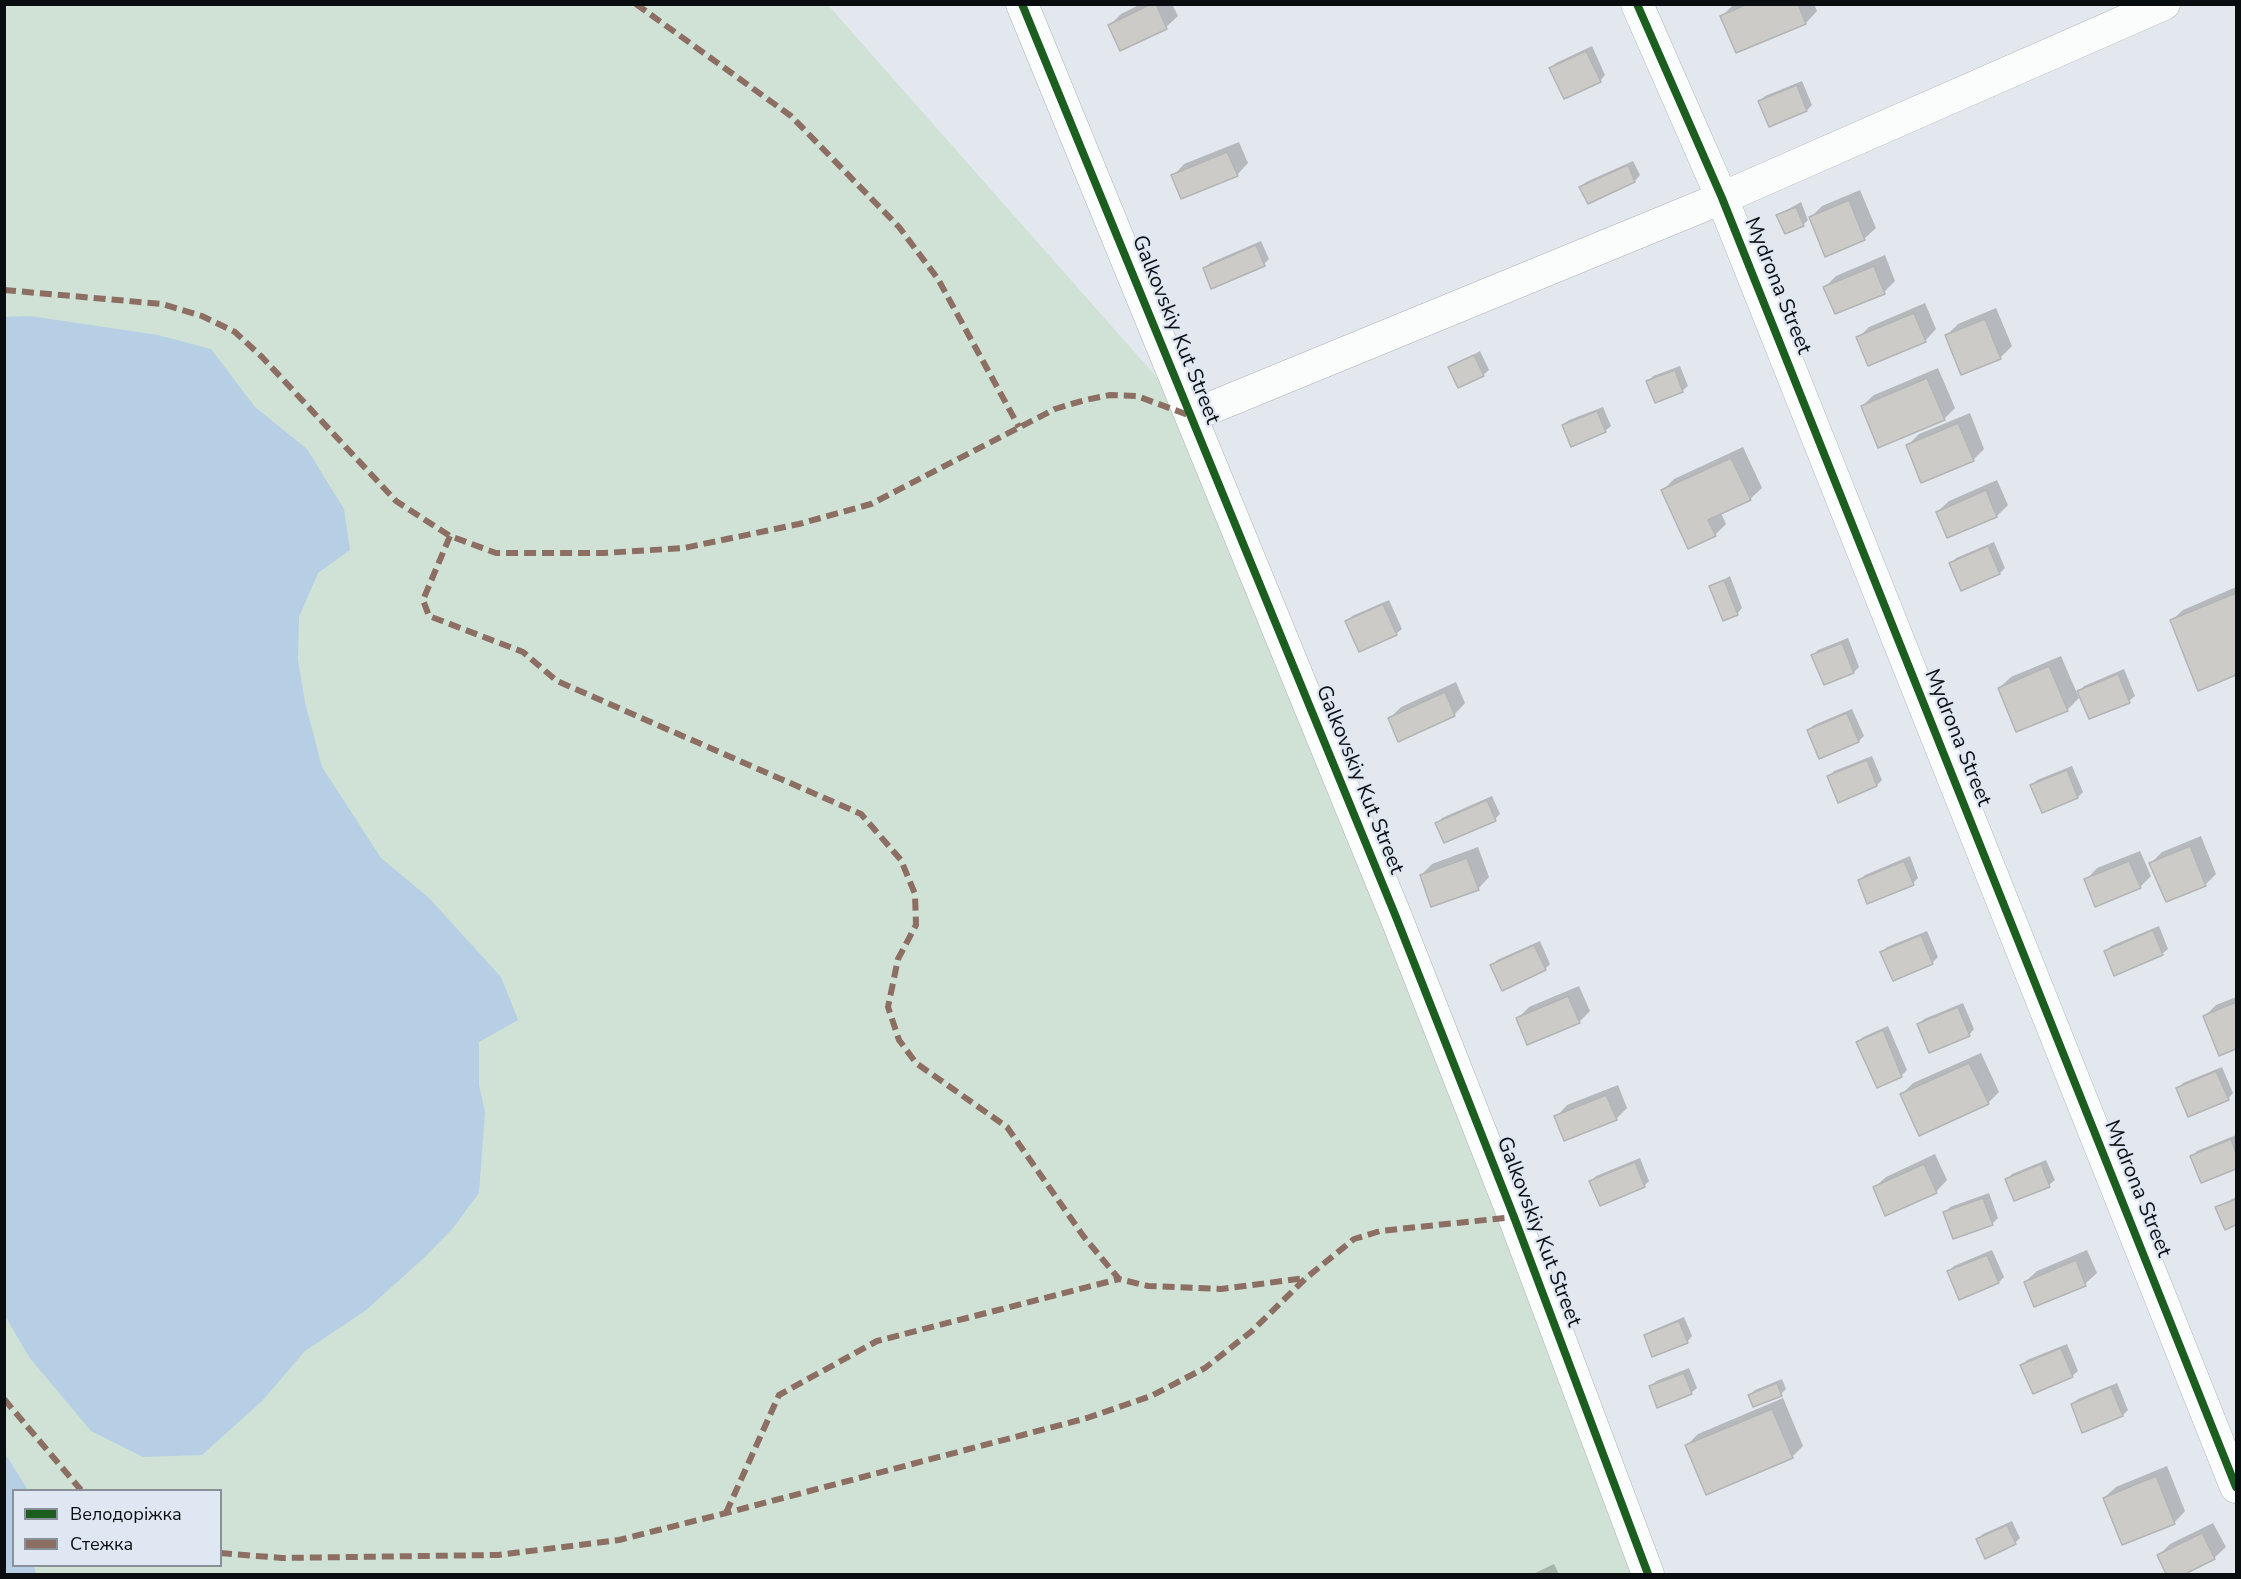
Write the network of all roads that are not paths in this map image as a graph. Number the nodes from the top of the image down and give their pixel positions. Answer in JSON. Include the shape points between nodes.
{"nodes":[{"id":1,"x":1022,"y":4,"type":"edge"},
{"id":2,"x":1637,"y":4,"type":"edge"},
{"id":3,"x":2164,"y":4,"type":"edge"},
{"id":4,"x":1722,"y":198,"type":"junction"},
{"id":5,"x":1191,"y":416,"type":"junction"},
{"id":6,"x":2236,"y":1487,"type":"edge"},
{"id":7,"x":1648,"y":1575,"type":"edge"}],
"edges":[{"from":1,"to":5,"type":"street","name":"Galkovskiy Kut Street"},
{"from":2,"to":4,"type":"street","name":"Mydrona Street"},
{"from":3,"to":4,"type":"street"},
{"from":4,"to":5,"type":"street"},
{"from":4,"to":6,"type":"street","name":"Mydrona Street"},
{"from":5,"to":7,"type":"street","name":"Galkovskiy Kut Street","via":[[1497,1172]]}]}
